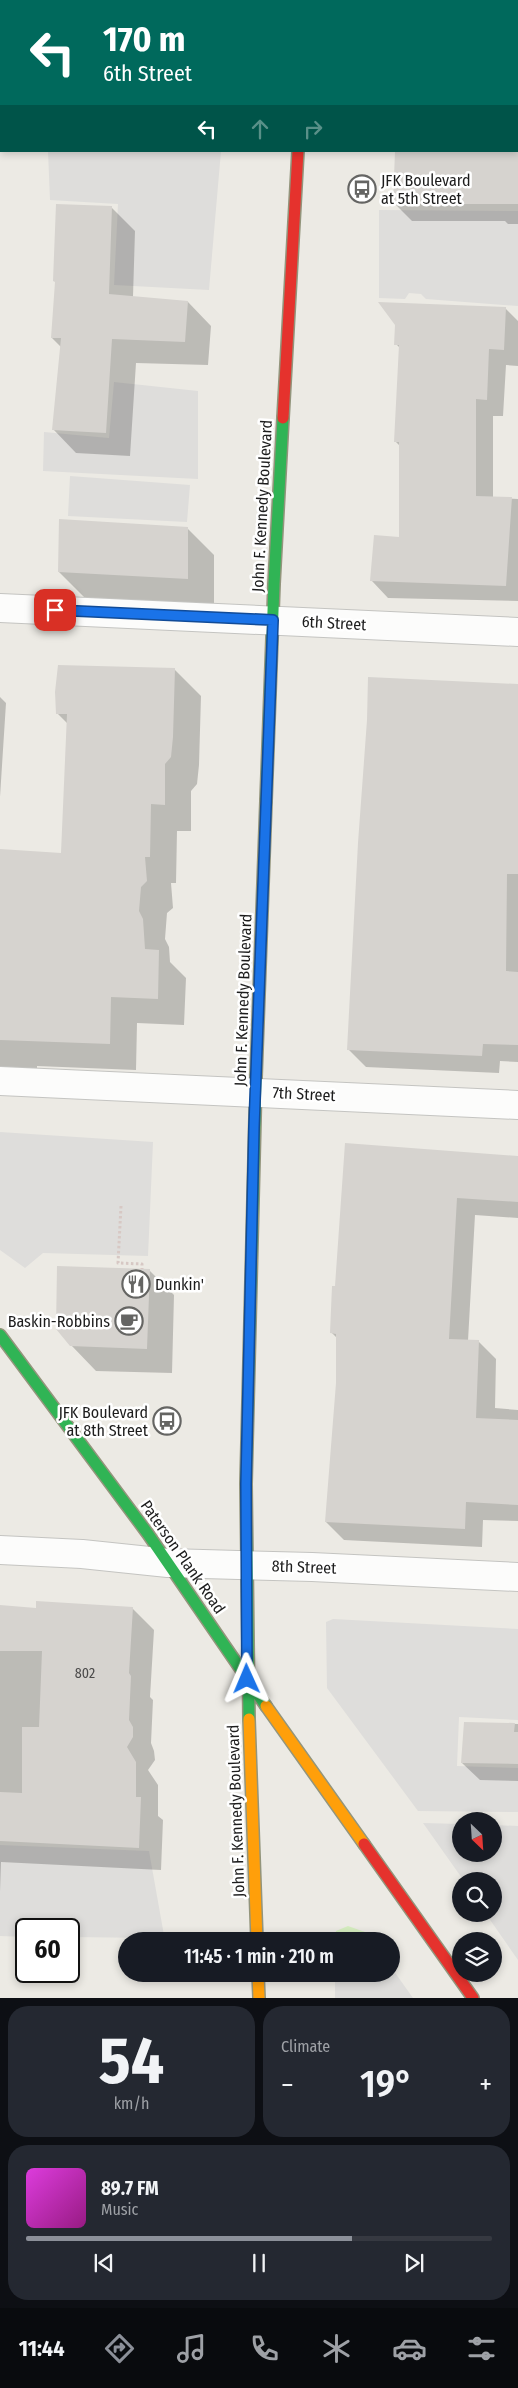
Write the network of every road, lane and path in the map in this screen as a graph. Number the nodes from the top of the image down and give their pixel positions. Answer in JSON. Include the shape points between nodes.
{"nodes":[{"id":1,"x":298,"y":152,"type":"edge"},
{"id":2,"x":0,"y":608,"type":"edge"},
{"id":3,"x":273,"y":620,"type":"junction"},
{"id":4,"x":518,"y":632,"type":"edge"},
{"id":5,"x":0,"y":1082,"type":"edge"},
{"id":6,"x":256,"y":1092,"type":"junction"},
{"id":7,"x":518,"y":1105,"type":"edge"},
{"id":8,"x":121,"y":1206,"type":"dead end"},
{"id":9,"x":142,"y":1269,"type":"dead end"},
{"id":10,"x":0,"y":1335,"type":"edge"},
{"id":11,"x":0,"y":1550,"type":"edge"},
{"id":12,"x":168,"y":1562,"type":"junction"},
{"id":13,"x":245,"y":1565,"type":"junction"},
{"id":14,"x":518,"y":1576,"type":"edge"},
{"id":15,"x":247,"y":1679,"type":"junction"},
{"id":16,"x":257,"y":1932,"type":"edge"},
{"id":17,"x":258,"y":1982,"type":"edge"},
{"id":18,"x":259,"y":1998,"type":"edge"},
{"id":19,"x":474,"y":1998,"type":"edge"}],
"edges":[{"from":1,"to":3,"type":"main road","name":"John F. Kennedy Boulevard"},
{"from":2,"to":3,"type":"street","name":"6th Street"},
{"from":3,"to":4,"type":"street","name":"6th Street"},
{"from":3,"to":6,"type":"main road","name":"John F. Kennedy Boulevard"},
{"from":5,"to":6,"type":"street","name":"7th Street"},
{"from":6,"to":7,"type":"street","name":"7th Street"},
{"from":6,"to":13,"type":"main road","name":"John F. Kennedy Boulevard"},
{"from":8,"to":9,"type":"path","via":[[118,1263],[142,1264]]},
{"from":10,"to":12,"type":"main road","name":"Paterson Plank Road"},
{"from":11,"to":12,"type":"street","name":"8th Street"},
{"from":12,"to":13,"type":"street","name":"8th Street"},
{"from":12,"to":15,"type":"main road","name":"Paterson Plank Road"},
{"from":13,"to":14,"type":"street","name":"8th Street"},
{"from":13,"to":15,"type":"main road","name":"John F. Kennedy Boulevard"},
{"from":15,"to":16,"type":"main road","name":"John F. Kennedy Boulevard"},
{"from":15,"to":19,"type":"main road","name":"Paterson Plank Road"},
{"from":17,"to":18,"type":"main road"}]}
